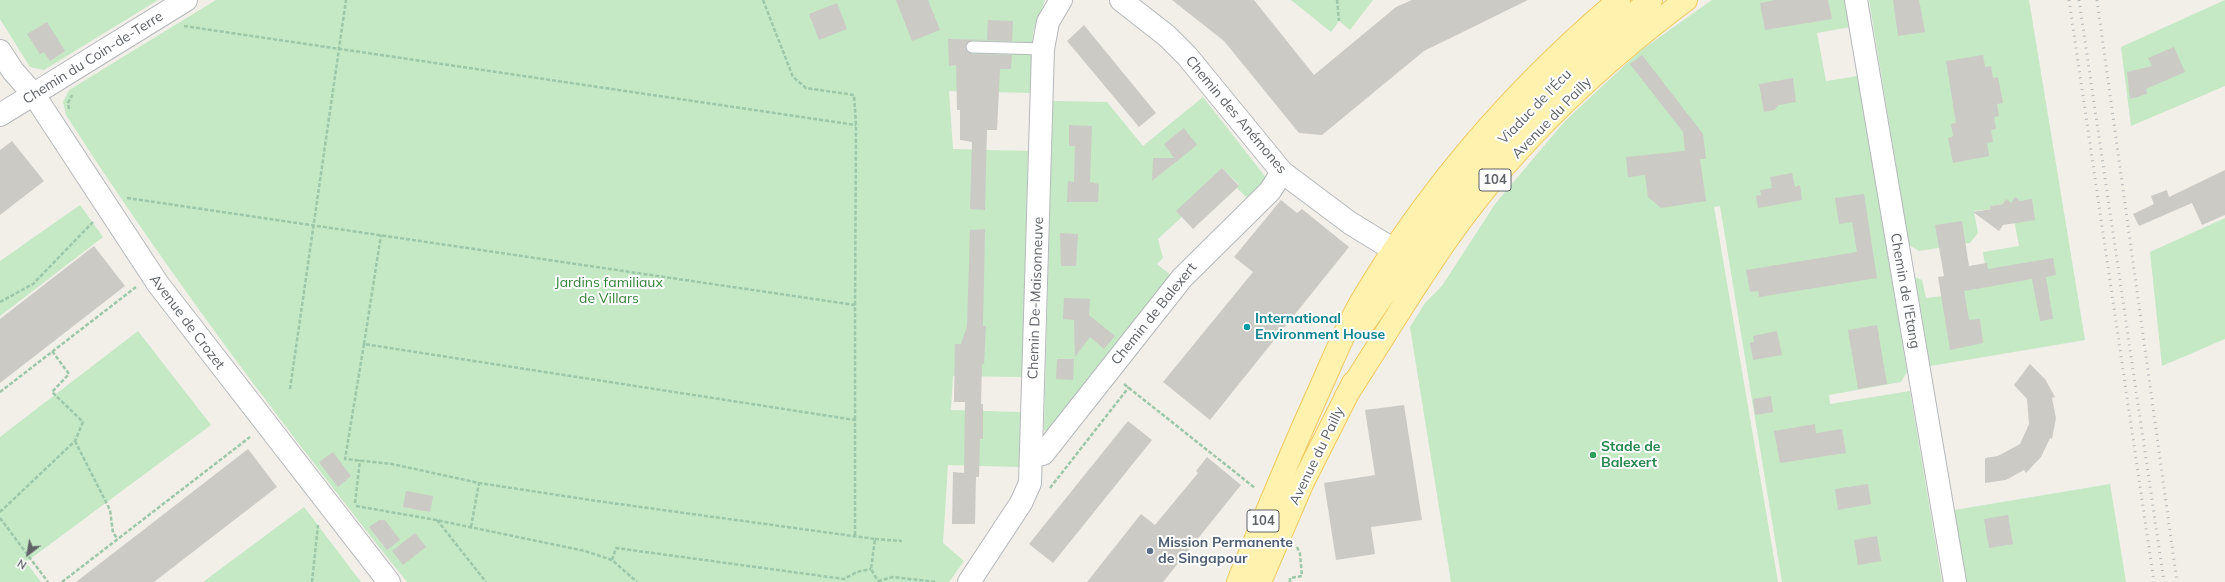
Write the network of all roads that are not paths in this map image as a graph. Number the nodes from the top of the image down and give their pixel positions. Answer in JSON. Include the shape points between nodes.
{"nodes":[{"id":1,"x":186,"y":0,"type":"edge"},
{"id":2,"x":1061,"y":0,"type":"edge"},
{"id":3,"x":1121,"y":0,"type":"edge"},
{"id":4,"x":1619,"y":0,"type":"edge"},
{"id":5,"x":1651,"y":0,"type":"edge"},
{"id":6,"x":1686,"y":0,"type":"edge"},
{"id":7,"x":1856,"y":0,"type":"edge"},
{"id":8,"x":972,"y":47,"type":"dead end"},
{"id":9,"x":1043,"y":49,"type":"junction"},
{"id":10,"x":0,"y":52,"type":"edge"},
{"id":11,"x":34,"y":95,"type":"junction"},
{"id":12,"x":0,"y":115,"type":"edge"},
{"id":13,"x":1282,"y":172,"type":"junction"},
{"id":14,"x":1434,"y":228,"type":"junction"},
{"id":15,"x":1394,"y":250,"type":"junction"},
{"id":16,"x":1346,"y":396,"type":"junction"},
{"id":17,"x":1311,"y":410,"type":"junction"},
{"id":18,"x":1032,"y":456,"type":"junction"},
{"id":19,"x":389,"y":582,"type":"edge"},
{"id":20,"x":968,"y":582,"type":"edge"},
{"id":21,"x":1238,"y":582,"type":"edge"},
{"id":22,"x":1260,"y":582,"type":"edge"},
{"id":23,"x":1954,"y":582,"type":"edge"}],
"edges":[{"from":1,"to":11,"type":"street","name":"Chemin du Coin-de-Terre"},
{"from":2,"to":9,"type":"street","name":"Chemin De-Maisonneuve","via":[[1048,22]]},
{"from":3,"to":13,"type":"street","name":"Chemin des Anémones","via":[[1167,36],[1187,56]]},
{"from":4,"to":15,"type":"main road","name":"Avenue du Pailly","number":"104","via":[[1544,68],[1493,121],[1424,207]]},
{"from":5,"to":14,"type":"main road","name":"Viaduc de l'Écu","number":"104","via":[[1593,49],[1532,108],[1484,163]]},
{"from":6,"to":16,"type":"main road","name":"Avenue du Pailly","number":"104","via":[[1604,66],[1530,139],[1485,191],[1444,243]]},
{"from":7,"to":23,"type":"street","name":"Chemin de l'Etang"},
{"from":8,"to":9,"type":"lane"},
{"from":9,"to":18,"type":"street","name":"Chemin De-Maisonneuve"},
{"from":10,"to":11,"type":"street","name":"Avenue de Crozet"},
{"from":11,"to":12,"type":"street","name":"Chemin du Coin-de-Terre"},
{"from":11,"to":19,"type":"street","name":"Avenue de Crozet","via":[[101,212]]},
{"from":13,"to":15,"type":"street","name":"Chemin des Anémones","via":[[1350,223]]},
{"from":13,"to":18,"type":"street","name":"Chemin de Balexert","via":[[1270,191],[1182,278],[1044,454]]},
{"from":14,"to":16,"type":"main road","name":"Avenue du Pailly","number":"104"},
{"from":14,"to":17,"type":"main road","name":"Avenue du Pailly","number":"104","via":[[1374,308]]},
{"from":15,"to":17,"type":"main road","name":"Avenue du Pailly","number":"104","via":[[1350,323]]},
{"from":16,"to":22,"type":"main road","name":"Avenue du Pailly","number":"104","via":[[1303,482]]},
{"from":17,"to":21,"type":"main road","name":"Avenue du Pailly","number":"104"},
{"from":18,"to":20,"type":"street","name":"Chemin De-Maisonneuve","via":[[1030,483],[1021,503]]}]}
